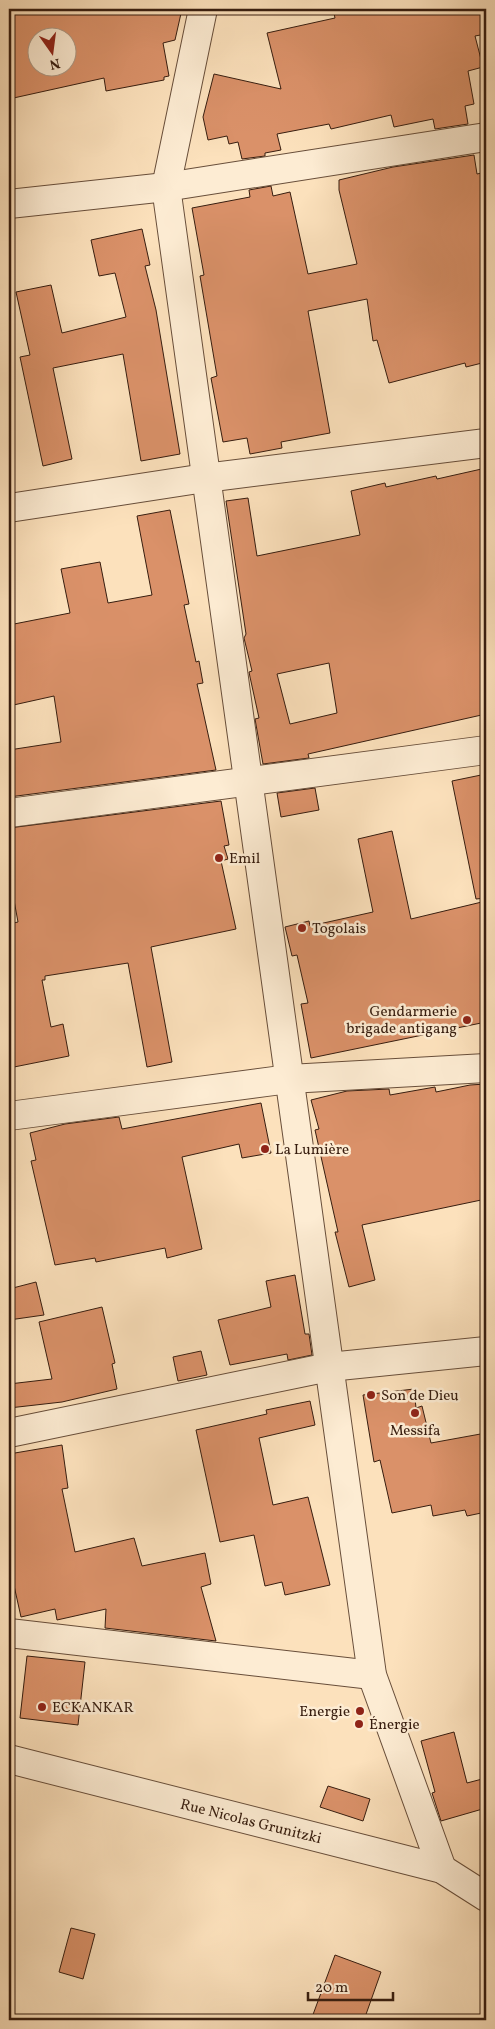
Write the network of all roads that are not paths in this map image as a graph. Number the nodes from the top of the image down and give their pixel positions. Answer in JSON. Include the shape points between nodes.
{"nodes":[{"id":1,"x":203,"y":9,"type":"edge"},
{"id":2,"x":486,"y":137,"type":"edge"},
{"id":3,"x":166,"y":187,"type":"junction"},
{"id":4,"x":9,"y":204,"type":"edge"},
{"id":5,"x":486,"y":443,"type":"edge"},
{"id":6,"x":205,"y":478,"type":"junction"},
{"id":7,"x":9,"y":508,"type":"edge"},
{"id":8,"x":486,"y":750,"type":"edge"},
{"id":9,"x":247,"y":781,"type":"junction"},
{"id":10,"x":9,"y":813,"type":"edge"},
{"id":11,"x":486,"y":1068,"type":"edge"},
{"id":12,"x":289,"y":1079,"type":"junction"},
{"id":13,"x":9,"y":1116,"type":"edge"},
{"id":14,"x":486,"y":1351,"type":"edge"},
{"id":15,"x":328,"y":1367,"type":"junction"},
{"id":16,"x":9,"y":1433,"type":"edge"},
{"id":17,"x":9,"y":1633,"type":"edge"},
{"id":18,"x":372,"y":1675,"type":"junction"},
{"id":19,"x":9,"y":1759,"type":"edge"},
{"id":20,"x":442,"y":1869,"type":"junction"},
{"id":21,"x":486,"y":1898,"type":"edge"}],
"edges":[{"from":1,"to":3,"type":"street"},
{"from":2,"to":3,"type":"street"},
{"from":3,"to":4,"type":"street"},
{"from":3,"to":6,"type":"street"},
{"from":5,"to":6,"type":"street"},
{"from":6,"to":7,"type":"street"},
{"from":6,"to":9,"type":"street"},
{"from":8,"to":9,"type":"street"},
{"from":9,"to":10,"type":"street"},
{"from":9,"to":12,"type":"street"},
{"from":11,"to":12,"type":"street"},
{"from":12,"to":13,"type":"street"},
{"from":12,"to":15,"type":"street"},
{"from":14,"to":15,"type":"street"},
{"from":15,"to":16,"type":"street"},
{"from":15,"to":18,"type":"street"},
{"from":17,"to":18,"type":"street"},
{"from":18,"to":20,"type":"street"},
{"from":19,"to":20,"type":"street","name":"Rue Nicolas Grunitzki"},
{"from":20,"to":21,"type":"street","name":"Rue Nicolas Grunitzki"}]}
